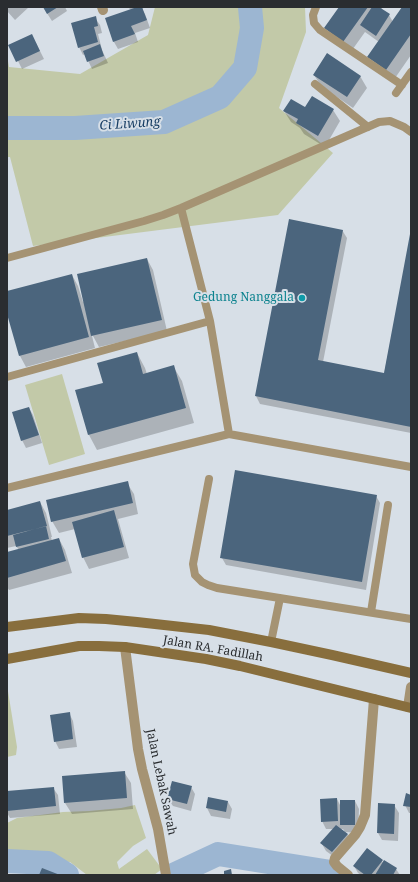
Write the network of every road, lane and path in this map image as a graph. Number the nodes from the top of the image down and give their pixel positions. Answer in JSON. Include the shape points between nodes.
{"nodes":[{"id":1,"x":316,"y":7,"type":"edge"},
{"id":2,"x":411,"y":72,"type":"edge"},
{"id":3,"x":315,"y":84,"type":"dead end"},
{"id":4,"x":402,"y":85,"type":"junction"},
{"id":5,"x":396,"y":93,"type":"dead end"},
{"id":6,"x":368,"y":127,"type":"junction"},
{"id":7,"x":411,"y":132,"type":"edge"},
{"id":8,"x":181,"y":208,"type":"junction"},
{"id":9,"x":7,"y":258,"type":"edge"},
{"id":10,"x":210,"y":321,"type":"junction"},
{"id":11,"x":7,"y":377,"type":"edge"},
{"id":12,"x":229,"y":434,"type":"junction"},
{"id":13,"x":411,"y":467,"type":"edge"},
{"id":14,"x":209,"y":479,"type":"dead end"},
{"id":15,"x":7,"y":488,"type":"edge"},
{"id":16,"x":388,"y":505,"type":"dead end"},
{"id":17,"x":280,"y":598,"type":"junction"},
{"id":18,"x":371,"y":612,"type":"junction"},
{"id":19,"x":411,"y":620,"type":"edge"},
{"id":20,"x":7,"y":626,"type":"edge"},
{"id":21,"x":271,"y":642,"type":"junction"},
{"id":22,"x":125,"y":647,"type":"junction"},
{"id":23,"x":7,"y":659,"type":"edge"},
{"id":24,"x":411,"y":673,"type":"edge"},
{"id":25,"x":411,"y":688,"type":"edge"},
{"id":26,"x":374,"y":699,"type":"junction"},
{"id":27,"x":410,"y":707,"type":"edge"},
{"id":28,"x":165,"y":872,"type":"edge"},
{"id":29,"x":348,"y":875,"type":"edge"}],
"edges":[{"from":1,"to":4,"type":"lane","via":[[314,23],[320,30]]},
{"from":2,"to":4,"type":"lane"},
{"from":3,"to":6,"type":"lane"},
{"from":4,"to":5,"type":"lane"},
{"from":6,"to":7,"type":"lane","via":[[390,121]]},
{"from":6,"to":8,"type":"lane"},
{"from":8,"to":9,"type":"lane","via":[[144,221]]},
{"from":8,"to":10,"type":"lane"},
{"from":10,"to":11,"type":"lane"},
{"from":10,"to":12,"type":"lane"},
{"from":12,"to":13,"type":"lane"},
{"from":12,"to":15,"type":"lane"},
{"from":14,"to":17,"type":"lane","via":[[193,564],[195,575],[213,587]]},
{"from":16,"to":18,"type":"lane"},
{"from":17,"to":18,"type":"lane"},
{"from":17,"to":21,"type":"lane"},
{"from":18,"to":19,"type":"lane"},
{"from":20,"to":21,"type":"main road","name":"Jalan RA. Fadillah","via":[[79,618],[106,619],[209,630]]},
{"from":21,"to":24,"type":"main road","name":"Jalan RA. Fadillah"},
{"from":22,"to":23,"type":"main road","name":"Jalan RA. Fadillah","via":[[79,646]]},
{"from":22,"to":26,"type":"main road","name":"Jalan RA. Fadillah","via":[[240,666]]},
{"from":22,"to":28,"type":"street","name":"Jalan Lebak Sawah","via":[[138,749],[158,829]]},
{"from":25,"to":27,"type":"street"},
{"from":26,"to":27,"type":"main road","name":"Jalan RA. Fadillah"},
{"from":26,"to":29,"type":"street","via":[[366,815],[358,831],[334,858],[337,866]]}]}
